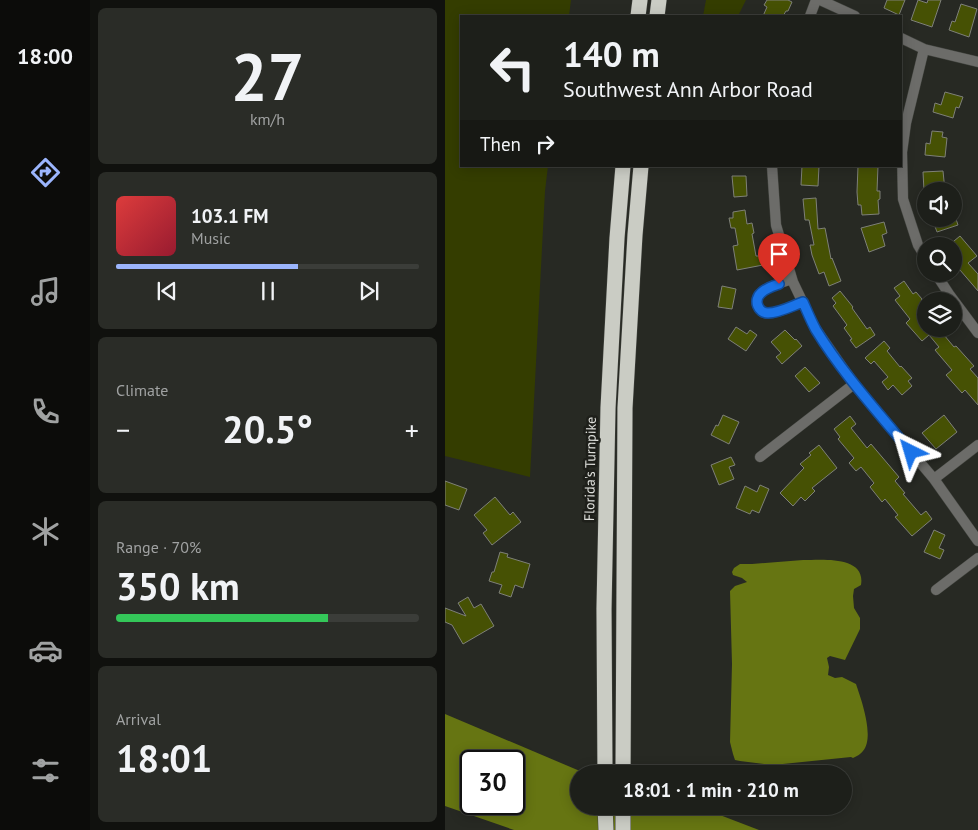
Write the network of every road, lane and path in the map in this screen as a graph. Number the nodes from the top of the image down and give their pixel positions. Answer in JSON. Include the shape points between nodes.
{"nodes":[{"id":1,"x":640,"y":0,"type":"edge"},
{"id":2,"x":659,"y":0,"type":"edge"},
{"id":3,"x":816,"y":0,"type":"edge"},
{"id":4,"x":820,"y":0,"type":"edge"},
{"id":5,"x":638,"y":15,"type":"edge"},
{"id":6,"x":657,"y":15,"type":"edge"},
{"id":7,"x":810,"y":15,"type":"edge"},
{"id":8,"x":853,"y":15,"type":"edge"},
{"id":9,"x":902,"y":38,"type":"edge"},
{"id":10,"x":924,"y":49,"type":"junction"},
{"id":11,"x":978,"y":62,"type":"edge"},
{"id":12,"x":623,"y":167,"type":"edge"},
{"id":13,"x":641,"y":167,"type":"edge"},
{"id":14,"x":772,"y":167,"type":"edge"},
{"id":15,"x":917,"y":242,"type":"edge"},
{"id":16,"x":793,"y":279,"type":"junction"},
{"id":17,"x":941,"y":282,"type":"edge"},
{"id":18,"x":803,"y":302,"type":"junction"},
{"id":19,"x":978,"y":333,"type":"edge"},
{"id":20,"x":854,"y":384,"type":"junction"},
{"id":21,"x":978,"y":445,"type":"edge"},
{"id":22,"x":760,"y":457,"type":"dead end"},
{"id":23,"x":934,"y":479,"type":"junction"},
{"id":24,"x":978,"y":541,"type":"edge"},
{"id":25,"x":978,"y":558,"type":"edge"},
{"id":26,"x":936,"y":590,"type":"dead end"},
{"id":27,"x":605,"y":765,"type":"edge"},
{"id":28,"x":623,"y":765,"type":"edge"},
{"id":29,"x":605,"y":815,"type":"edge"},
{"id":30,"x":623,"y":815,"type":"edge"},
{"id":31,"x":606,"y":830,"type":"edge"},
{"id":32,"x":623,"y":830,"type":"edge"}],
"edges":[{"from":1,"to":5,"type":"highway"},
{"from":2,"to":6,"type":"highway"},
{"from":3,"to":7,"type":"street"},
{"from":4,"to":8,"type":"street"},
{"from":9,"to":10,"type":"street"},
{"from":10,"to":11,"type":"street"},
{"from":10,"to":15,"type":"street","via":[[902,152],[903,198]]},
{"from":12,"to":27,"type":"highway","name":"Florida's Turnpike","via":[[607,408]]},
{"from":13,"to":28,"type":"highway","via":[[625,408]]},
{"from":14,"to":16,"type":"street","via":[[776,225]]},
{"from":16,"to":18,"type":"street"},
{"from":16,"to":18,"type":"street","via":[[760,293],[757,306],[765,313],[771,313]]},
{"from":17,"to":19,"type":"street"},
{"from":18,"to":20,"type":"street","via":[[815,328]]},
{"from":20,"to":22,"type":"street"},
{"from":20,"to":23,"type":"street"},
{"from":21,"to":23,"type":"street"},
{"from":23,"to":24,"type":"street"},
{"from":25,"to":26,"type":"street"},
{"from":29,"to":31,"type":"highway"},
{"from":30,"to":32,"type":"highway"}]}
